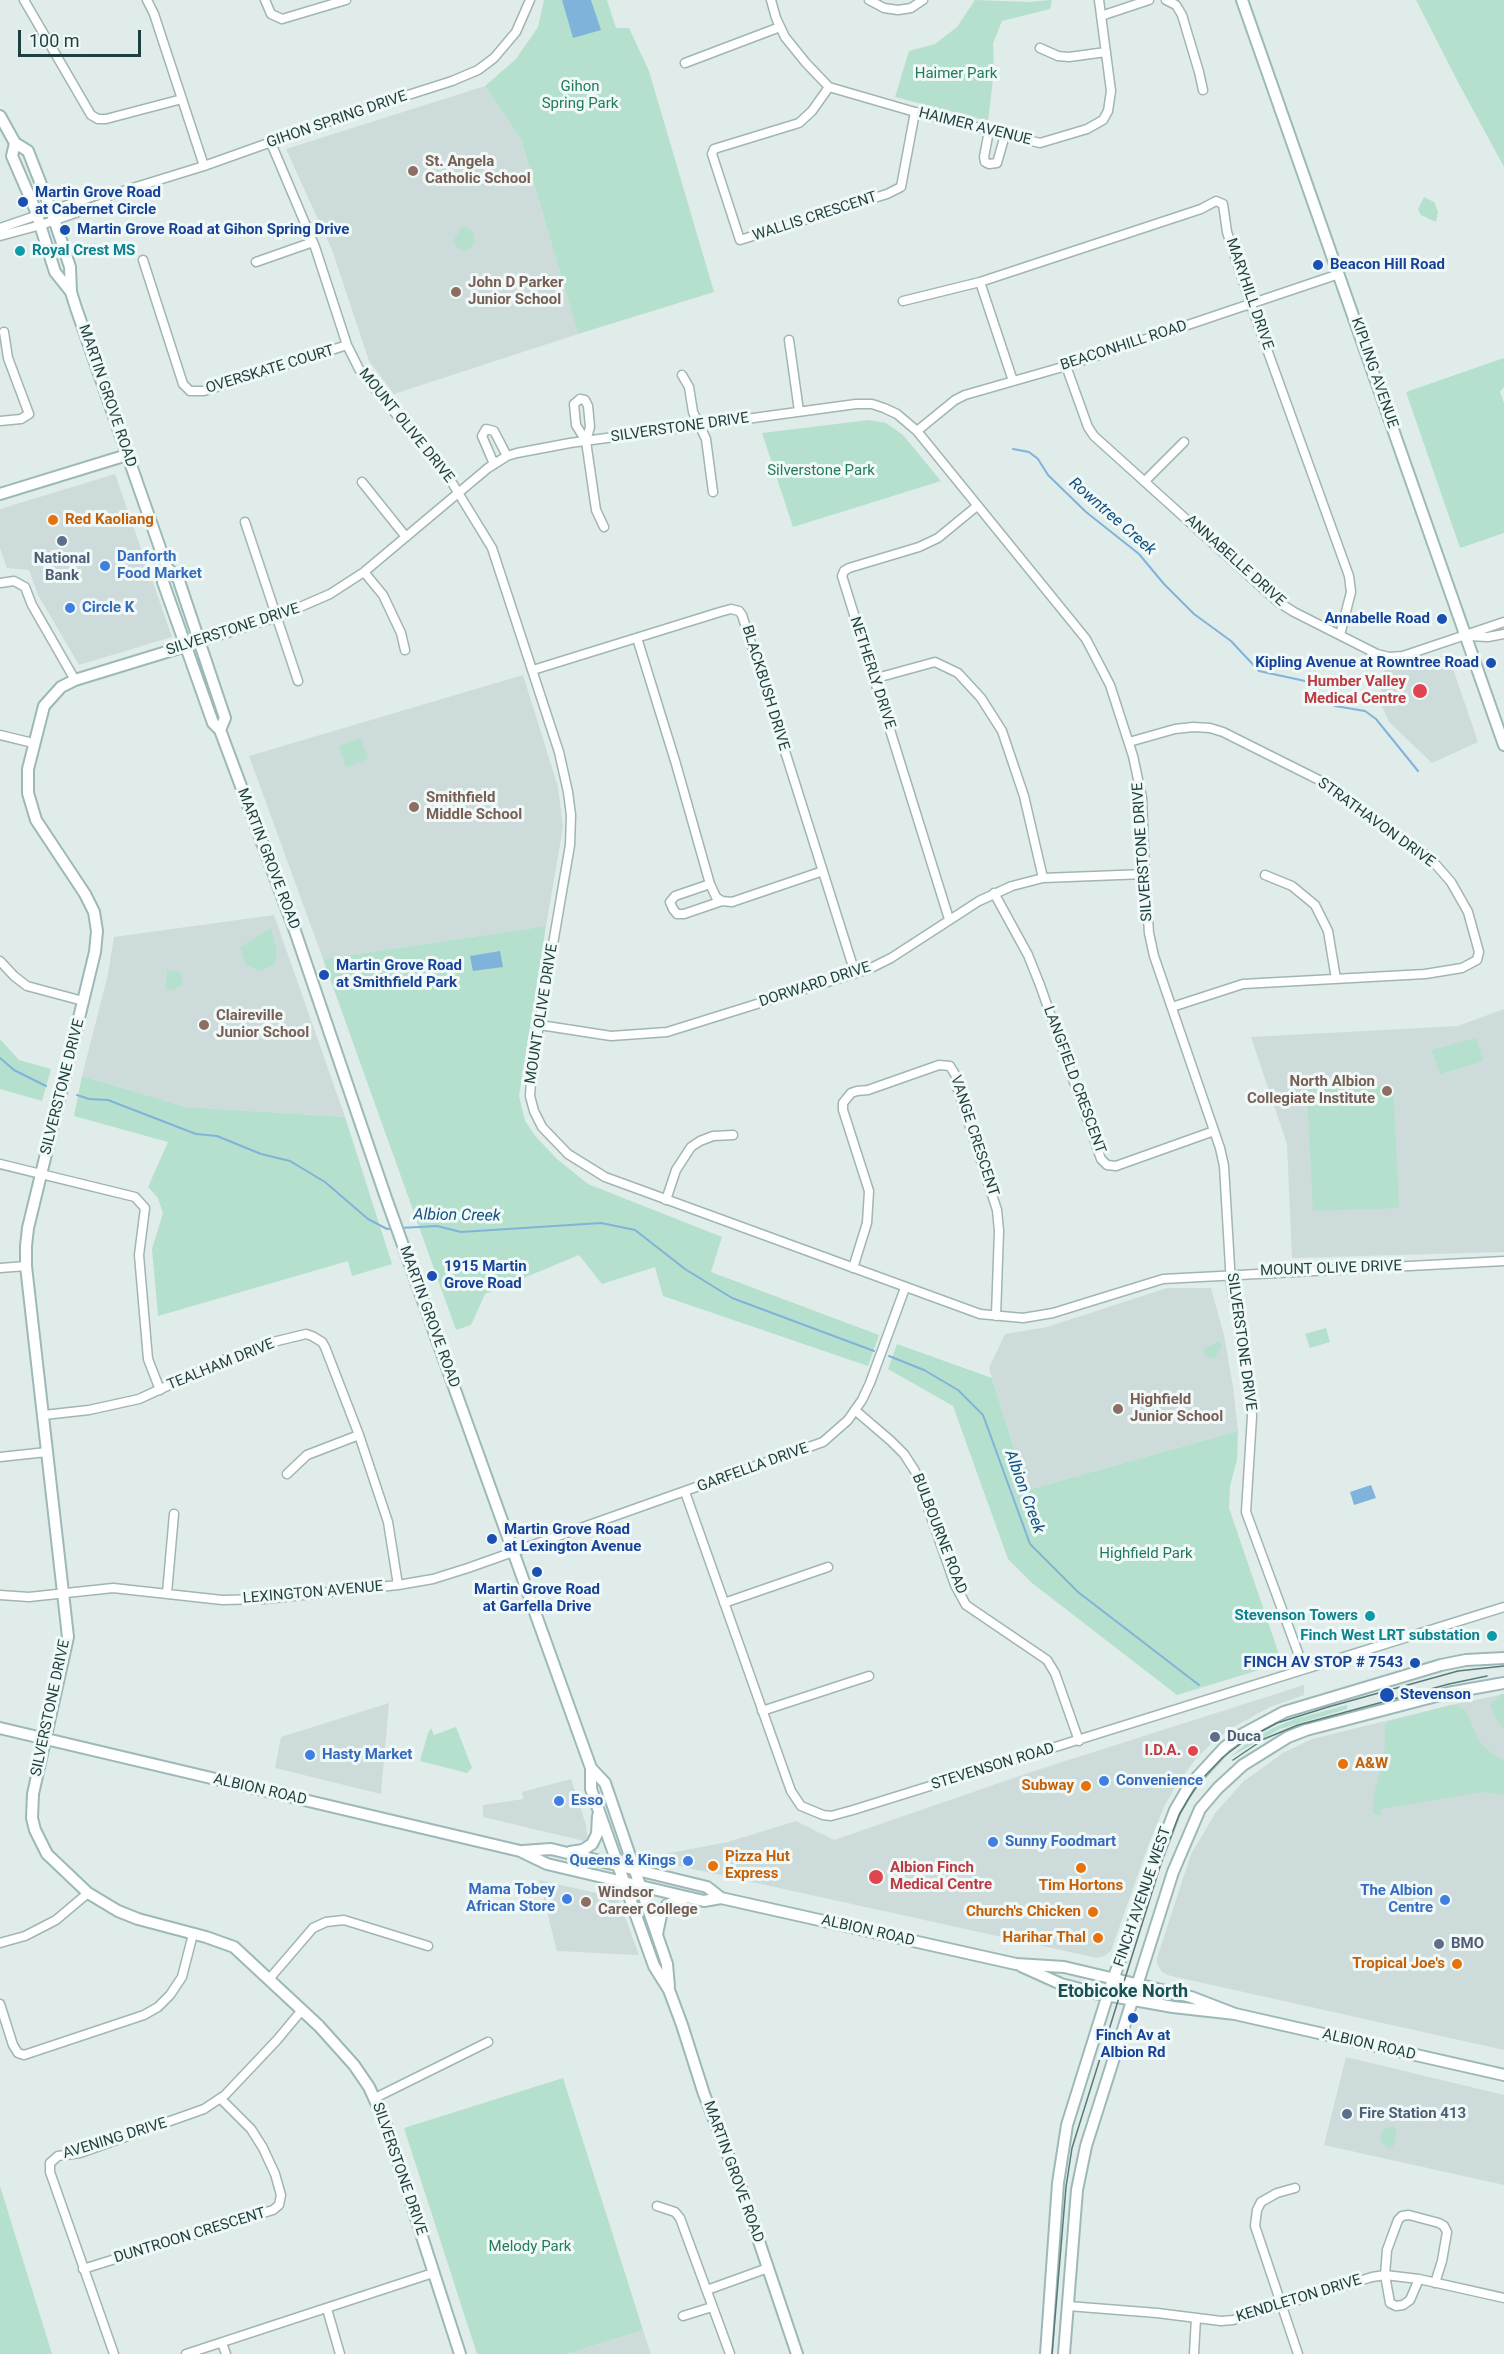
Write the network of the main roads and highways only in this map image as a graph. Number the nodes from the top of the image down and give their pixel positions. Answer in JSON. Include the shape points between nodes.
{"nodes":[{"id":1,"x":1243,"y":0,"type":"edge"},
{"id":2,"x":0,"y":116,"type":"edge"},
{"id":3,"x":15,"y":143,"type":"junction"},
{"id":4,"x":71,"y":292,"type":"junction"},
{"id":5,"x":127,"y":455,"type":"junction"},
{"id":6,"x":0,"y":494,"type":"edge"},
{"id":7,"x":167,"y":568,"type":"junction"},
{"id":8,"x":199,"y":642,"type":"junction"},
{"id":9,"x":185,"y":646,"type":"junction"},
{"id":10,"x":220,"y":730,"type":"junction"},
{"id":11,"x":1504,"y":746,"type":"edge"},
{"id":12,"x":1504,"y":1658,"type":"edge"},
{"id":13,"x":1504,"y":1683,"type":"edge"},
{"id":14,"x":0,"y":1728,"type":"edge"},
{"id":15,"x":45,"y":1739,"type":"junction"},
{"id":16,"x":591,"y":1768,"type":"junction"},
{"id":17,"x":598,"y":1809,"type":"junction"},
{"id":18,"x":520,"y":1851,"type":"junction"},
{"id":19,"x":567,"y":1853,"type":"junction"},
{"id":20,"x":618,"y":1866,"type":"junction"},
{"id":21,"x":635,"y":1869,"type":"junction"},
{"id":22,"x":624,"y":1882,"type":"junction"},
{"id":23,"x":640,"y":1886,"type":"junction"},
{"id":24,"x":691,"y":1898,"type":"junction"},
{"id":25,"x":721,"y":1898,"type":"junction"},
{"id":26,"x":657,"y":1934,"type":"junction"},
{"id":27,"x":1016,"y":1964,"type":"junction"},
{"id":28,"x":1114,"y":1978,"type":"junction"},
{"id":29,"x":1138,"y":1984,"type":"junction"},
{"id":30,"x":669,"y":1990,"type":"junction"},
{"id":31,"x":1108,"y":1994,"type":"junction"},
{"id":32,"x":1133,"y":1999,"type":"junction"},
{"id":33,"x":1235,"y":2014,"type":"junction"},
{"id":34,"x":1504,"y":2075,"type":"edge"},
{"id":35,"x":460,"y":2354,"type":"edge"},
{"id":36,"x":797,"y":2354,"type":"edge"},
{"id":37,"x":1046,"y":2354,"type":"edge"},
{"id":38,"x":1064,"y":2354,"type":"edge"}],
"edges":[{"from":1,"to":11,"type":"main road","name":"KIPLING AVENUE"},
{"from":2,"to":3,"type":"main road","name":"MARTIN GROVE ROAD"},
{"from":3,"to":4,"type":"main road","name":"MARTIN GROVE ROAD","via":[[12,156],[39,220],[55,272]]},
{"from":3,"to":4,"type":"main road","name":"MARTIN GROVE ROAD","via":[[28,151],[53,216],[70,267]]},
{"from":4,"to":5,"type":"main road","name":"MARTIN GROVE ROAD"},
{"from":5,"to":6,"type":"main road"},
{"from":5,"to":7,"type":"main road","name":"MARTIN GROVE ROAD"},
{"from":7,"to":8,"type":"main road","name":"MARTIN GROVE ROAD","via":[[178,578]]},
{"from":7,"to":9,"type":"main road","name":"MARTIN GROVE ROAD","via":[[163,582]]},
{"from":8,"to":9,"type":"main road","name":"SILVERSTONE DRIVE"},
{"from":8,"to":10,"type":"main road","name":"MARTIN GROVE ROAD","via":[[225,718]]},
{"from":9,"to":10,"type":"main road","name":"MARTIN GROVE ROAD","via":[[213,723]]},
{"from":9,"to":15,"type":"main road","name":"SILVERSTONE DRIVE","via":[[61,687],[45,706],[33,743],[27,783],[30,805],[44,835],[85,894],[98,931],[28,1228],[26,1266],[68,1637]]},
{"from":10,"to":16,"type":"main road","name":"MARTIN GROVE ROAD"},
{"from":12,"to":28,"type":"main road","name":"FINCH AVENUE WEST","via":[[1441,1665],[1308,1705],[1261,1723],[1225,1747],[1189,1786],[1174,1810]]},
{"from":13,"to":29,"type":"main road","name":"FINCH AVENUE WEST","via":[[1448,1693],[1306,1730],[1272,1745],[1243,1765],[1200,1809],[1179,1856]]},
{"from":14,"to":15,"type":"main road","name":"ALBION ROAD"},
{"from":15,"to":18,"type":"main road","name":"ALBION ROAD"},
{"from":15,"to":35,"type":"main road","name":"SILVERSTONE DRIVE","via":[[32,1818],[47,1854],[88,1893],[118,1911],[234,1947],[270,1978],[354,2065],[386,2122]]},
{"from":16,"to":17,"type":"main road","name":"MARTIN GROVE ROAD","via":[[591,1789]]},
{"from":16,"to":21,"type":"main road","name":"MARTIN GROVE ROAD","via":[[605,1783]]},
{"from":17,"to":19,"type":"main road","via":[[597,1834],[592,1844]]},
{"from":17,"to":20,"type":"main road","name":"MARTIN GROVE ROAD"},
{"from":18,"to":19,"type":"main road","name":"ALBION ROAD","via":[[551,1849]]},
{"from":18,"to":22,"type":"main road","name":"ALBION ROAD","via":[[547,1864]]},
{"from":19,"to":20,"type":"main road","name":"ALBION ROAD"},
{"from":20,"to":21,"type":"main road","name":"ALBION ROAD"},
{"from":20,"to":22,"type":"main road","name":"MARTIN GROVE ROAD"},
{"from":21,"to":23,"type":"main road","name":"MARTIN GROVE ROAD"},
{"from":21,"to":25,"type":"main road","name":"ALBION ROAD","via":[[707,1887]]},
{"from":22,"to":23,"type":"main road","name":"ALBION ROAD"},
{"from":22,"to":30,"type":"main road","name":"MARTIN GROVE ROAD","via":[[654,1966]]},
{"from":23,"to":24,"type":"main road","name":"ALBION ROAD"},
{"from":23,"to":26,"type":"main road","name":"MARTIN GROVE ROAD"},
{"from":24,"to":25,"type":"main road","name":"ALBION ROAD"},
{"from":24,"to":26,"type":"main road","via":[[668,1905]]},
{"from":25,"to":27,"type":"main road","name":"ALBION ROAD"},
{"from":26,"to":30,"type":"main road","name":"MARTIN GROVE ROAD","via":[[667,1964]]},
{"from":27,"to":28,"type":"main road","name":"ALBION ROAD","via":[[1064,1967]]},
{"from":27,"to":31,"type":"main road","name":"ALBION ROAD","via":[[1060,1984]]},
{"from":28,"to":29,"type":"main road","name":"ALBION ROAD"},
{"from":28,"to":31,"type":"main road","name":"FINCH AVENUE WEST"},
{"from":29,"to":32,"type":"main road","name":"FINCH AVENUE WEST"},
{"from":29,"to":33,"type":"main road","name":"ALBION ROAD","via":[[1191,1997]]},
{"from":30,"to":36,"type":"main road","name":"MARTIN GROVE ROAD"},
{"from":31,"to":32,"type":"main road","name":"ALBION ROAD"},
{"from":31,"to":37,"type":"main road","name":"FINCH AVENUE WEST","via":[[1061,2152]]},
{"from":32,"to":33,"type":"main road","name":"ALBION ROAD"},
{"from":32,"to":38,"type":"main road","name":"FINCH AVENUE WEST","via":[[1090,2131],[1077,2190]]},
{"from":33,"to":34,"type":"main road","name":"ALBION ROAD"}]}
